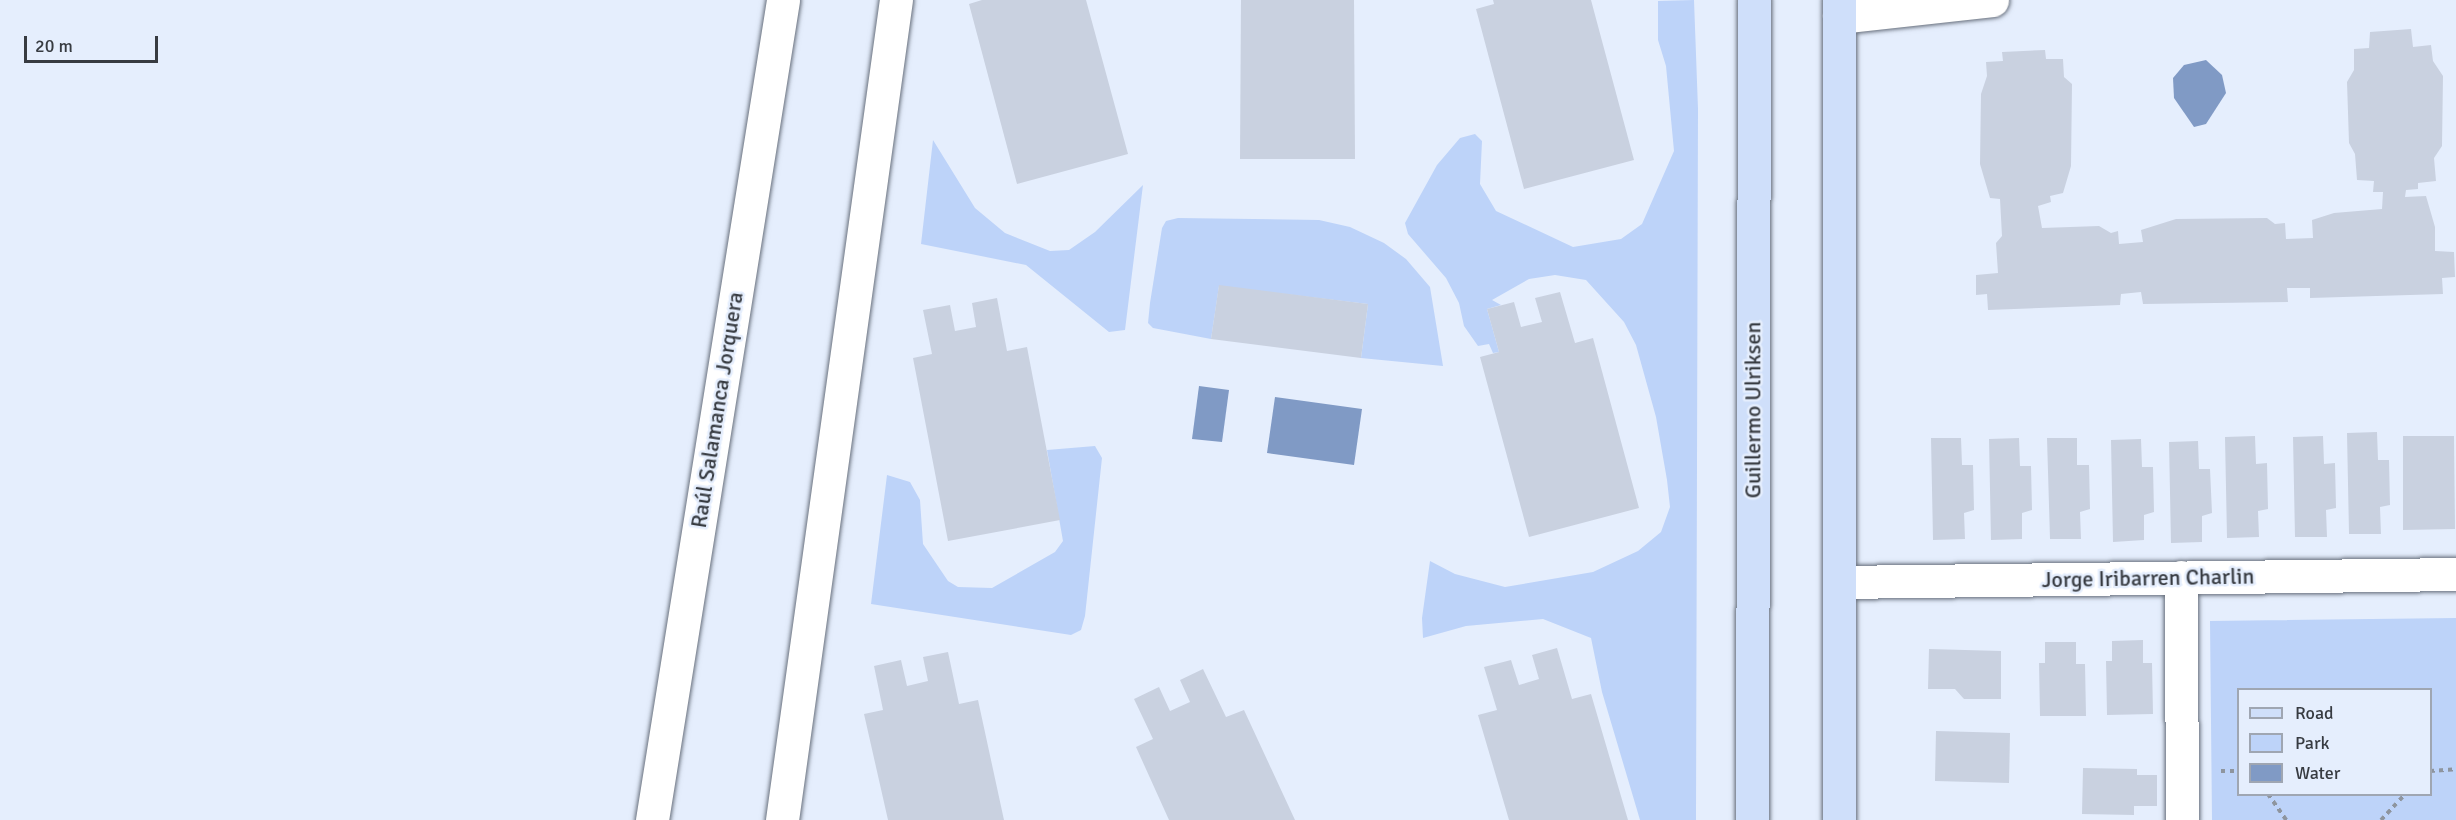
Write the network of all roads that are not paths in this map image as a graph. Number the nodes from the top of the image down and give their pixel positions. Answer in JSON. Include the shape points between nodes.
{"nodes":[{"id":1,"x":783,"y":0,"type":"edge"},
{"id":2,"x":896,"y":0,"type":"edge"},
{"id":3,"x":1754,"y":0,"type":"edge"},
{"id":4,"x":1992,"y":0,"type":"edge"},
{"id":5,"x":1839,"y":8,"type":"edge"},
{"id":6,"x":2456,"y":574,"type":"edge"},
{"id":7,"x":2181,"y":577,"type":"junction"},
{"id":8,"x":1839,"y":582,"type":"junction"},
{"id":9,"x":652,"y":820,"type":"edge"},
{"id":10,"x":782,"y":820,"type":"edge"},
{"id":11,"x":1752,"y":820,"type":"edge"},
{"id":12,"x":1839,"y":820,"type":"edge"},
{"id":13,"x":2182,"y":820,"type":"edge"}],
"edges":[{"from":1,"to":9,"type":"street","name":"Raúl Salamanca Jorquera"},
{"from":2,"to":10,"type":"street"},
{"from":3,"to":11,"type":"main road","name":"Guillermo Ulriksen"},
{"from":4,"to":5,"type":"street"},
{"from":5,"to":8,"type":"main road"},
{"from":6,"to":7,"type":"street","name":"Jorge Iribarren Charlin"},
{"from":7,"to":8,"type":"street","name":"Jorge Iribarren Charlin"},
{"from":7,"to":13,"type":"street"},
{"from":8,"to":12,"type":"main road"}]}
